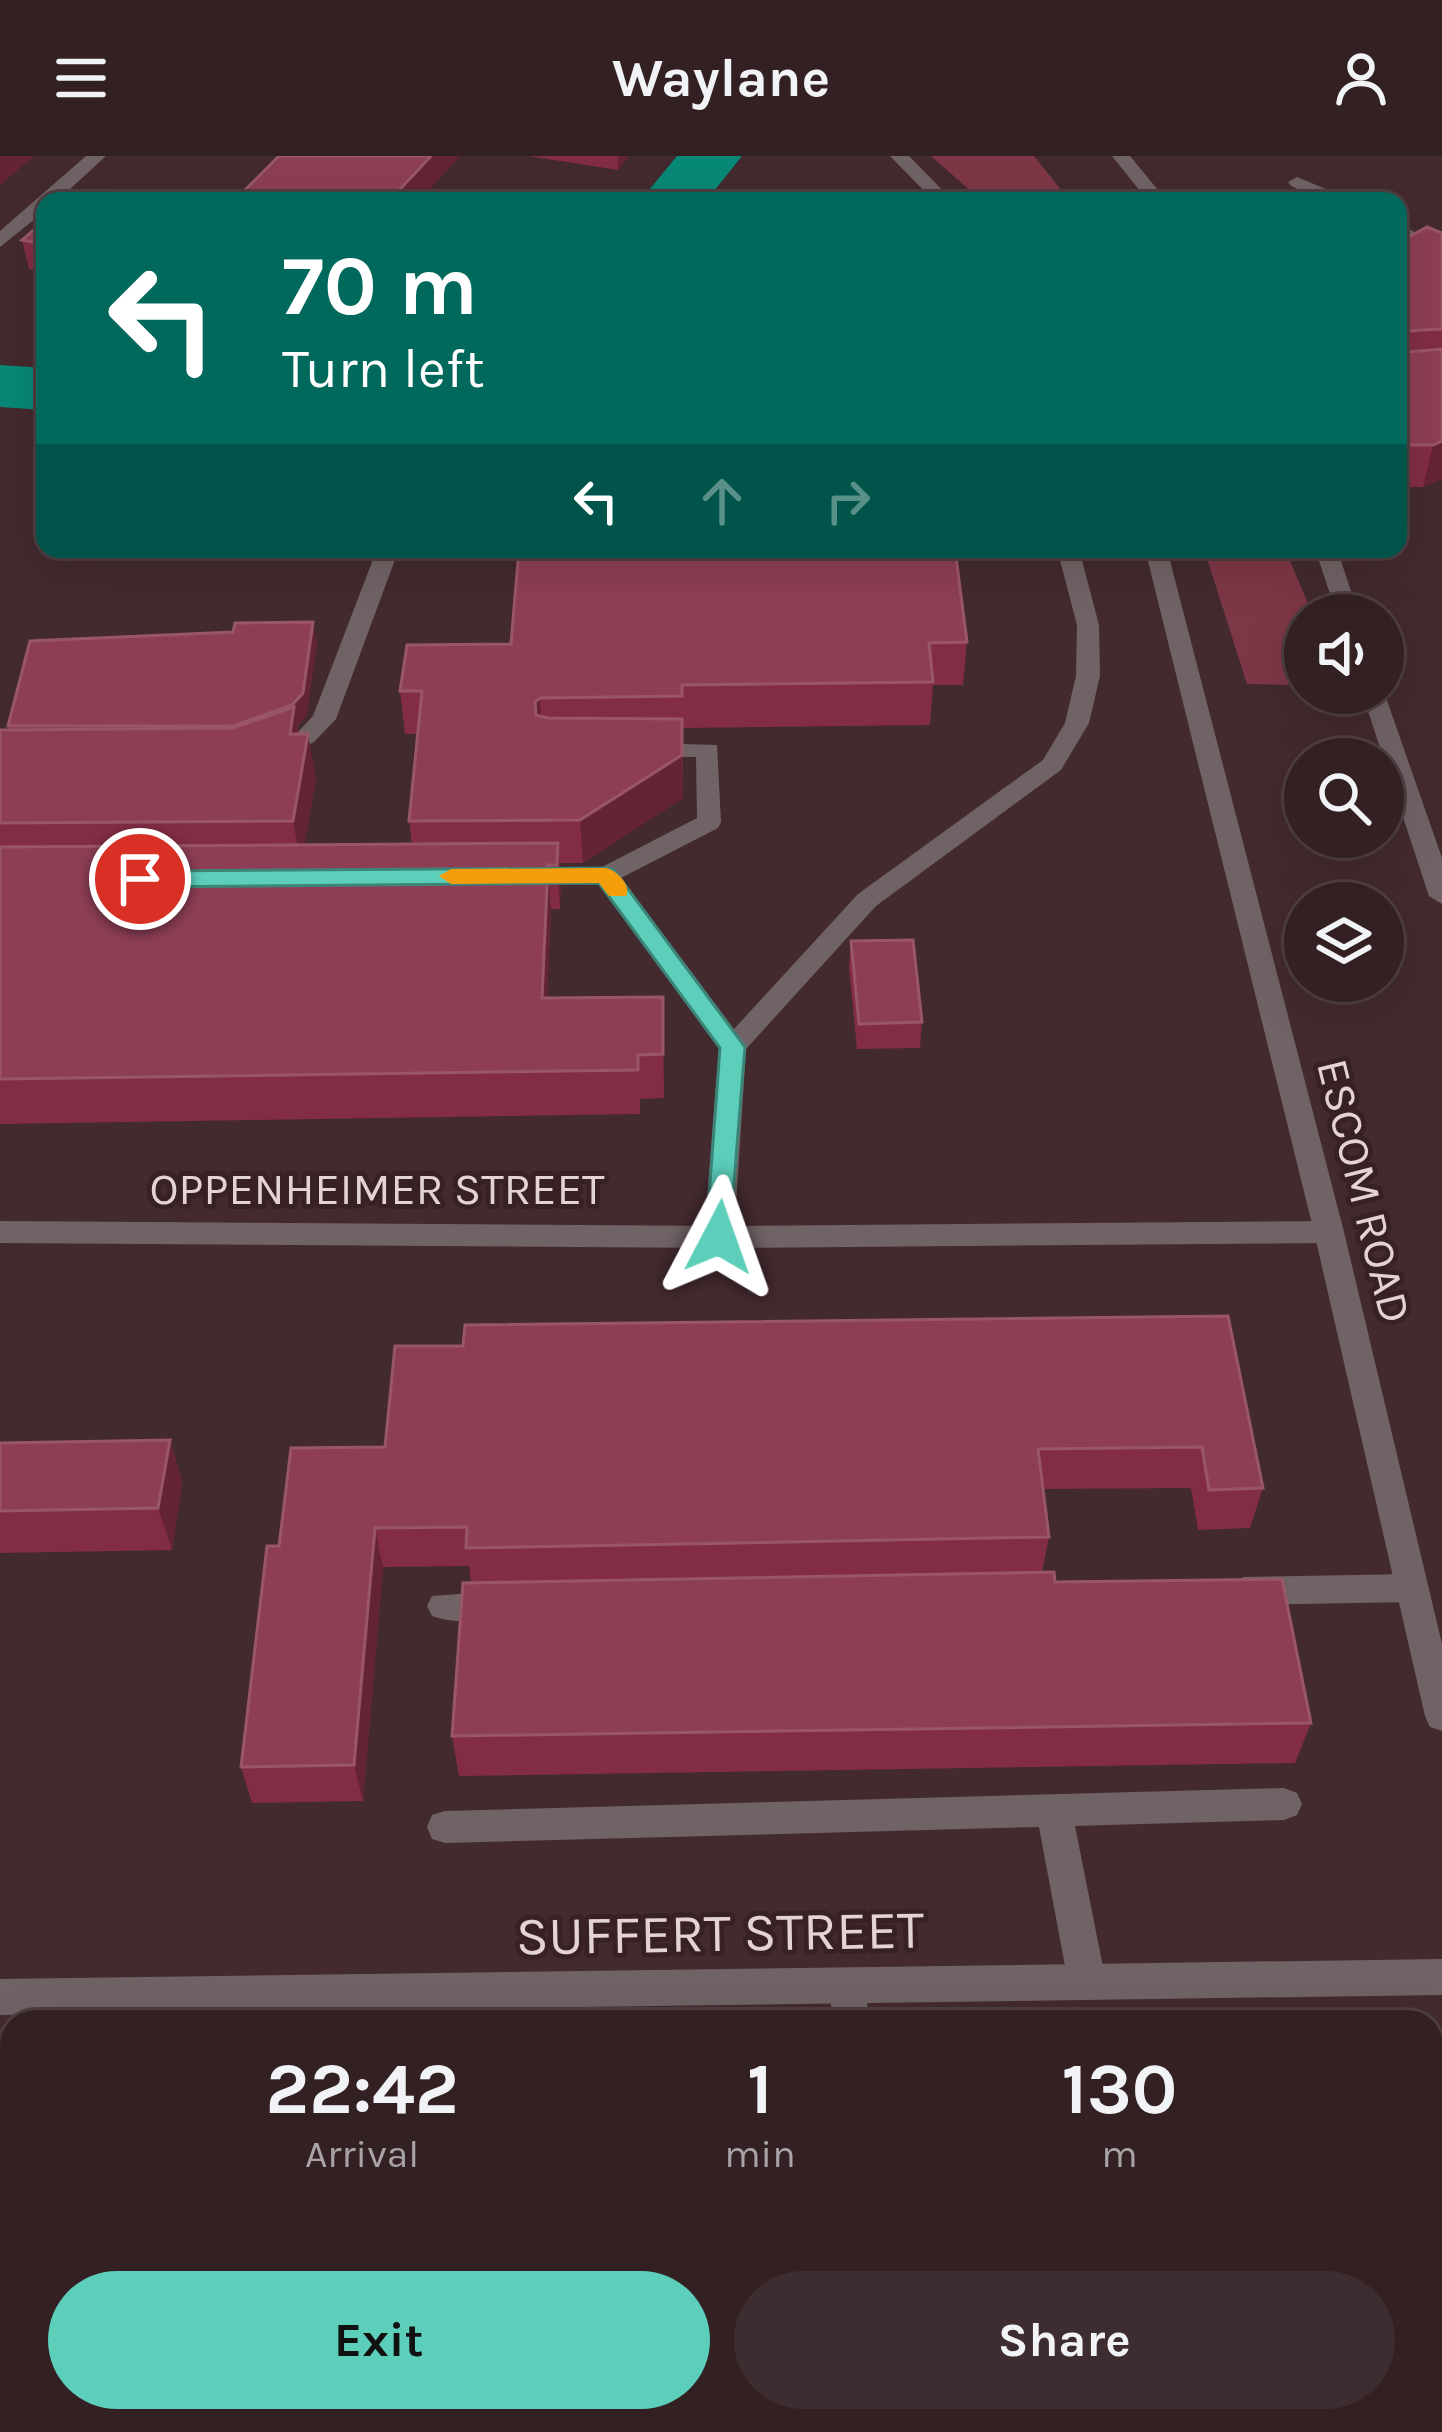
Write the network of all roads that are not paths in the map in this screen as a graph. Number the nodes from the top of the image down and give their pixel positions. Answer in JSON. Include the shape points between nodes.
{"nodes":[{"id":1,"x":97,"y":156,"type":"edge"},
{"id":2,"x":899,"y":156,"type":"edge"},
{"id":3,"x":1121,"y":156,"type":"edge"},
{"id":4,"x":1297,"y":182,"type":"dead end"},
{"id":5,"x":55,"y":192,"type":"edge"},
{"id":6,"x":935,"y":192,"type":"edge"},
{"id":7,"x":1151,"y":192,"type":"edge"},
{"id":8,"x":1319,"y":192,"type":"edge"},
{"id":9,"x":36,"y":209,"type":"edge"},
{"id":10,"x":0,"y":241,"type":"edge"},
{"id":11,"x":385,"y":558,"type":"edge"},
{"id":12,"x":1070,"y":558,"type":"edge"},
{"id":13,"x":1158,"y":558,"type":"edge"},
{"id":14,"x":1329,"y":558,"type":"edge"},
{"id":15,"x":1341,"y":594,"type":"edge"},
{"id":16,"x":1381,"y":714,"type":"edge"},
{"id":17,"x":619,"y":750,"type":"edge"},
{"id":18,"x":260,"y":756,"type":"edge"},
{"id":19,"x":606,"y":875,"type":"junction"},
{"id":20,"x":490,"y":876,"type":"edge"},
{"id":21,"x":1442,"y":896,"type":"edge"},
{"id":22,"x":733,"y":1047,"type":"junction"},
{"id":23,"x":0,"y":1232,"type":"edge"},
{"id":24,"x":1329,"y":1232,"type":"junction"},
{"id":25,"x":719,"y":1237,"type":"junction"},
{"id":26,"x":1412,"y":1588,"type":"junction"},
{"id":27,"x":1200,"y":1592,"type":"edge"},
{"id":28,"x":539,"y":1605,"type":"edge"},
{"id":29,"x":445,"y":1606,"type":"dead end"},
{"id":30,"x":1442,"y":1716,"type":"edge"},
{"id":31,"x":1284,"y":1804,"type":"dead end"},
{"id":32,"x":1054,"y":1810,"type":"junction"},
{"id":33,"x":445,"y":1827,"type":"dead end"},
{"id":34,"x":1442,"y":1977,"type":"edge"},
{"id":35,"x":1087,"y":1982,"type":"junction"},
{"id":36,"x":0,"y":1997,"type":"edge"},
{"id":37,"x":850,"y":2004,"type":"edge"},
{"id":38,"x":197,"y":2008,"type":"edge"}],
"edges":[{"from":1,"to":5,"type":"street"},
{"from":2,"to":6,"type":"street"},
{"from":3,"to":7,"type":"street"},
{"from":4,"to":8,"type":"street"},
{"from":9,"to":10,"type":"street"},
{"from":11,"to":18,"type":"street","via":[[324,718],[306,737]]},
{"from":12,"to":22,"type":"street","via":[[1088,625],[1088,676],[1077,723],[1052,766],[867,900]]},
{"from":13,"to":24,"type":"street","name":"ESCOM ROAD"},
{"from":14,"to":15,"type":"street"},
{"from":16,"to":21,"type":"street"},
{"from":17,"to":19,"type":"street","via":[[708,750],[709,822]]},
{"from":19,"to":20,"type":"street"},
{"from":19,"to":22,"type":"street"},
{"from":22,"to":25,"type":"street"},
{"from":23,"to":25,"type":"street","name":"OPPENHEIMER STREET"},
{"from":24,"to":25,"type":"street","name":"OPPENHEIMER STREET"},
{"from":24,"to":26,"type":"street","name":"ESCOM ROAD"},
{"from":26,"to":27,"type":"street"},
{"from":26,"to":30,"type":"street","name":"ESCOM ROAD"},
{"from":28,"to":29,"type":"street"},
{"from":31,"to":32,"type":"street"},
{"from":32,"to":33,"type":"street"},
{"from":32,"to":35,"type":"street"},
{"from":34,"to":35,"type":"street","name":"SUFFERT STREET"},
{"from":35,"to":37,"type":"street","name":"SUFFERT STREET"},
{"from":36,"to":38,"type":"street","name":"SUFFERT STREET"},
{"from":37,"to":38,"type":"street","name":"SUFFERT STREET"}]}
